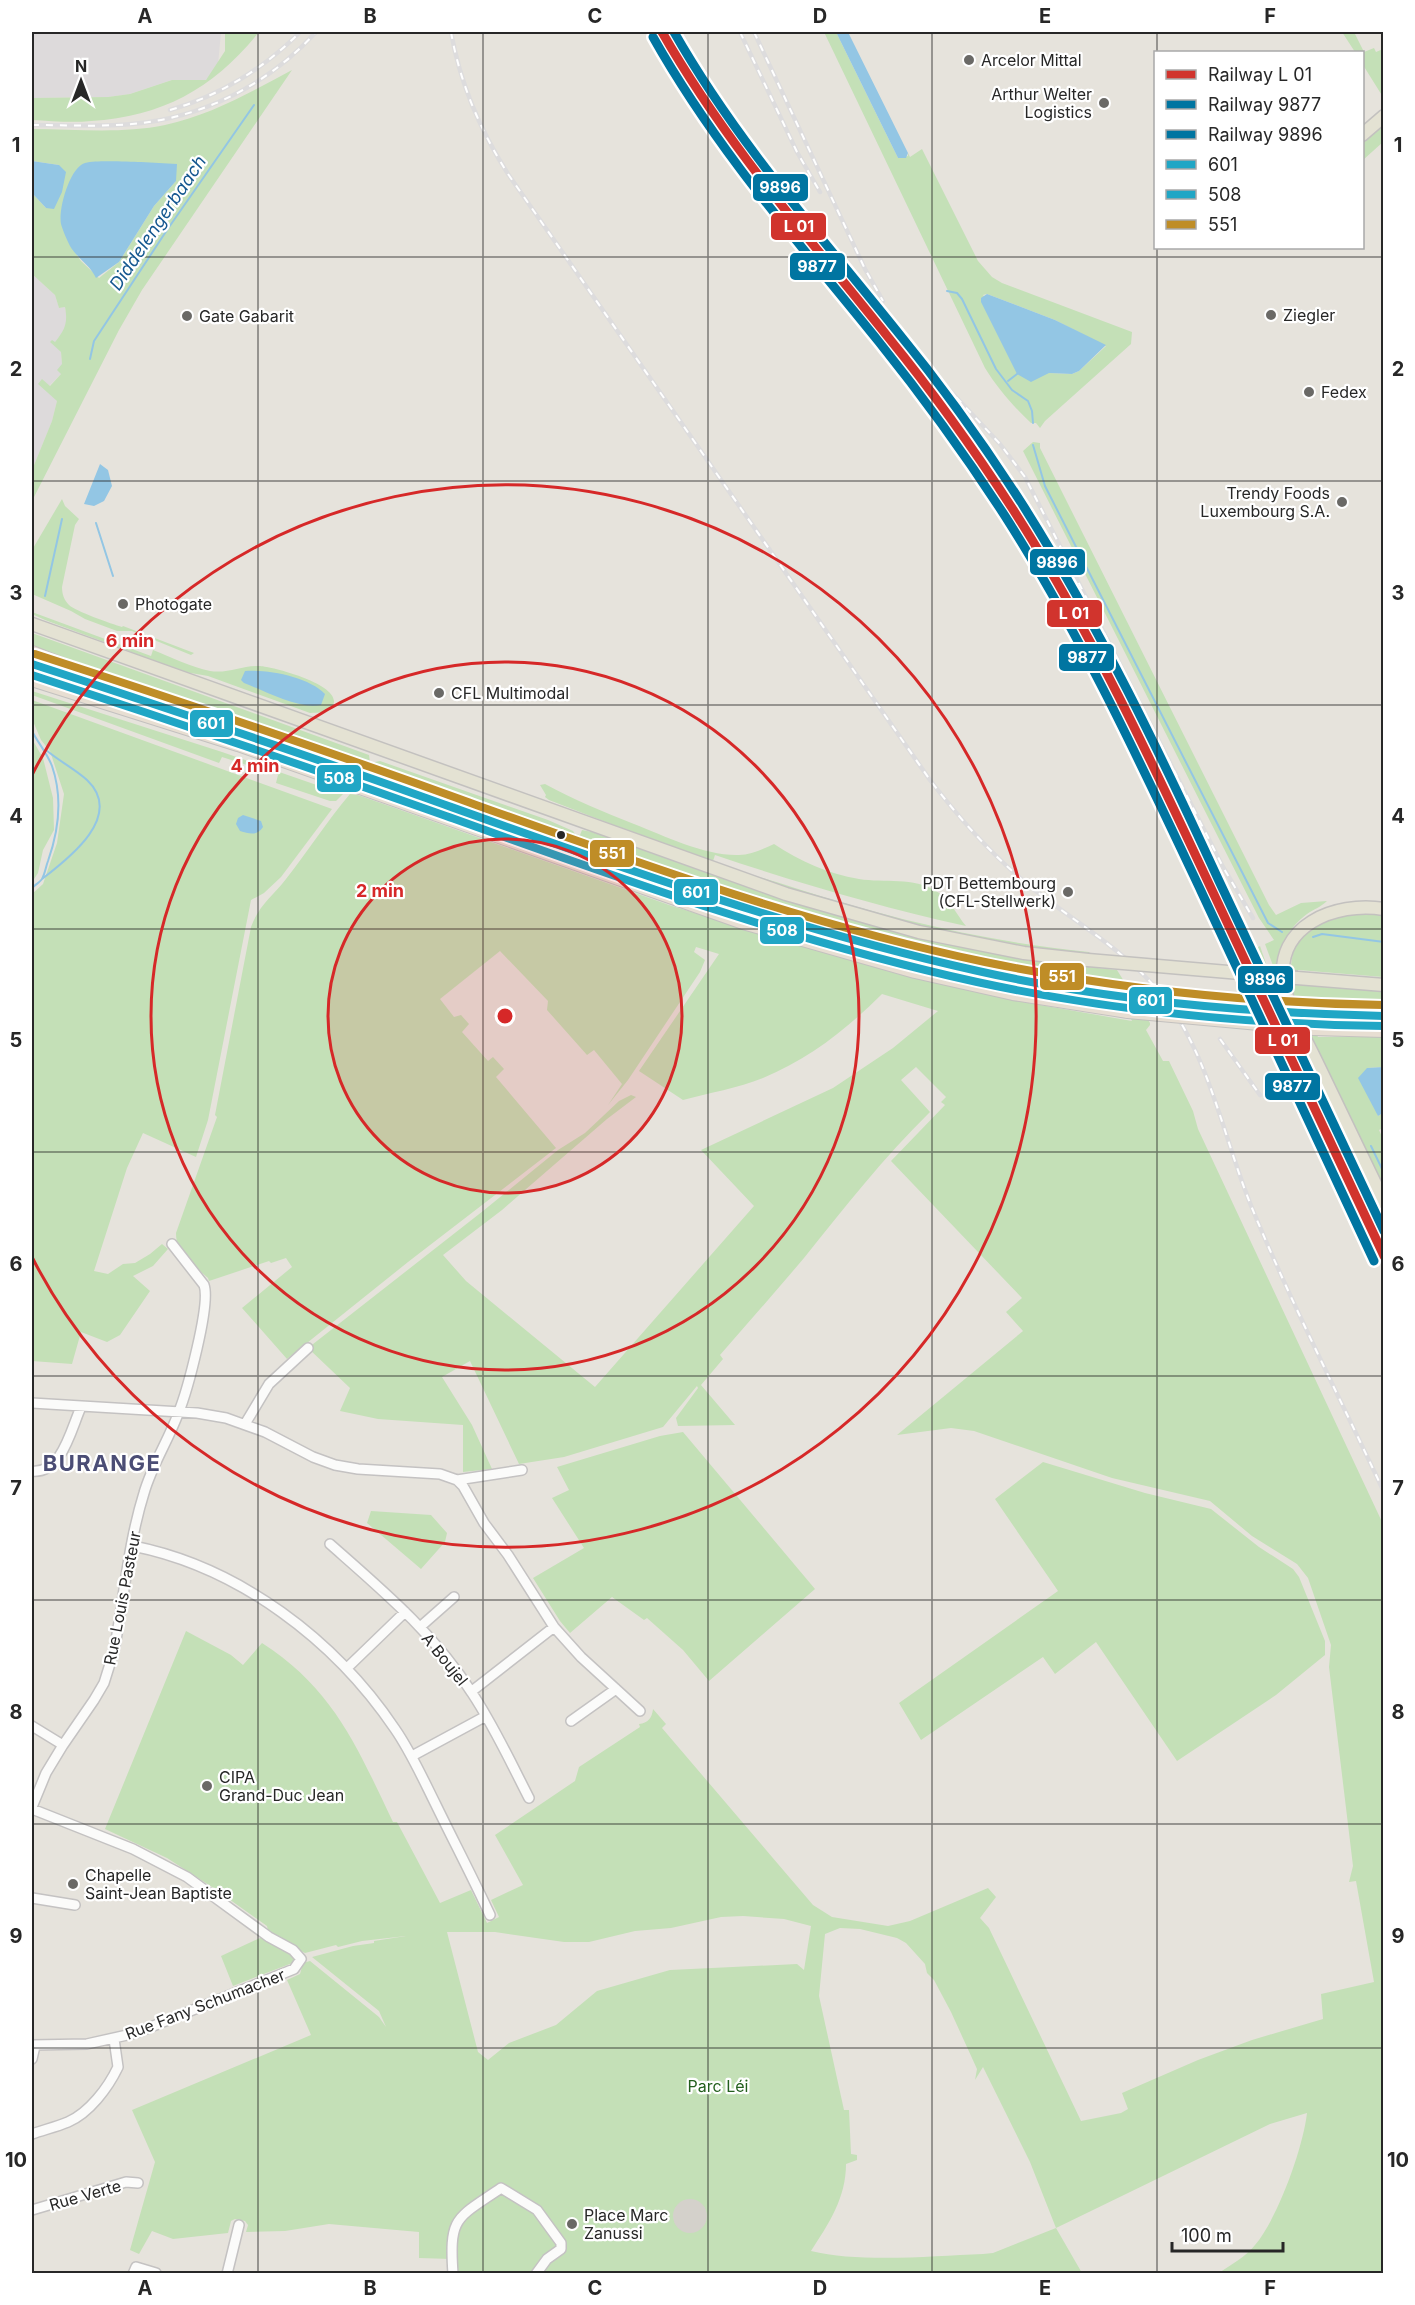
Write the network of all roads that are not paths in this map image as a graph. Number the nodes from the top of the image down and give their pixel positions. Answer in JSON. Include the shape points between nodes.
{"nodes":[{"id":1,"x":1383,"y":116,"type":"edge"},
{"id":2,"x":1364,"y":133,"type":"edge"},
{"id":3,"x":32,"y":624,"type":"edge"},
{"id":4,"x":32,"y":653,"type":"edge"},
{"id":5,"x":32,"y":664,"type":"edge"},
{"id":6,"x":32,"y":679,"type":"edge"},
{"id":7,"x":229,"y":728,"type":"junction"},
{"id":8,"x":349,"y":777,"type":"junction"},
{"id":9,"x":367,"y":783,"type":"junction"},
{"id":10,"x":1383,"y":909,"type":"edge"},
{"id":11,"x":1383,"y":985,"type":"edge"},
{"id":12,"x":1383,"y":1016,"type":"edge"},
{"id":13,"x":1383,"y":1030,"type":"edge"},
{"id":14,"x":1383,"y":1202,"type":"edge"},
{"id":15,"x":172,"y":1244,"type":"dead end"},
{"id":16,"x":308,"y":1348,"type":"dead end"},
{"id":17,"x":32,"y":1403,"type":"edge"},
{"id":18,"x":81,"y":1407,"type":"junction"},
{"id":19,"x":179,"y":1412,"type":"junction"},
{"id":20,"x":245,"y":1424,"type":"junction"},
{"id":21,"x":522,"y":1470,"type":"dead end"},
{"id":22,"x":32,"y":1471,"type":"edge"},
{"id":23,"x":457,"y":1480,"type":"junction"},
{"id":24,"x":330,"y":1544,"type":"dead end"},
{"id":25,"x":133,"y":1546,"type":"junction"},
{"id":26,"x":454,"y":1597,"type":"dead end"},
{"id":27,"x":405,"y":1612,"type":"junction"},
{"id":28,"x":420,"y":1627,"type":"junction"},
{"id":29,"x":554,"y":1627,"type":"junction"},
{"id":30,"x":346,"y":1668,"type":"junction"},
{"id":31,"x":616,"y":1689,"type":"junction"},
{"id":32,"x":471,"y":1691,"type":"junction"},
{"id":33,"x":640,"y":1711,"type":"dead end"},
{"id":34,"x":486,"y":1716,"type":"junction"},
{"id":35,"x":571,"y":1721,"type":"dead end"},
{"id":36,"x":32,"y":1726,"type":"edge"},
{"id":37,"x":63,"y":1745,"type":"junction"},
{"id":38,"x":412,"y":1756,"type":"junction"},
{"id":39,"x":529,"y":1798,"type":"dead end"},
{"id":40,"x":32,"y":1808,"type":"edge"},
{"id":41,"x":32,"y":1898,"type":"edge"},
{"id":42,"x":75,"y":1905,"type":"dead end"},
{"id":43,"x":490,"y":1915,"type":"dead end"},
{"id":44,"x":114,"y":2039,"type":"junction"},
{"id":45,"x":33,"y":2046,"type":"edge"},
{"id":46,"x":32,"y":2059,"type":"edge"},
{"id":47,"x":32,"y":2134,"type":"edge"},
{"id":48,"x":138,"y":2183,"type":"dead end"},
{"id":49,"x":32,"y":2210,"type":"edge"},
{"id":50,"x":239,"y":2225,"type":"dead end"},
{"id":51,"x":156,"y":2273,"type":"edge"},
{"id":52,"x":133,"y":2274,"type":"edge"},
{"id":53,"x":227,"y":2274,"type":"edge"},
{"id":54,"x":453,"y":2274,"type":"edge"},
{"id":55,"x":536,"y":2274,"type":"edge"}],
"edges":[{"from":1,"to":2,"type":"main road"},
{"from":3,"to":11,"type":"main road","bridge":true,"via":[[786,894],[919,932],[1089,960]]},
{"from":4,"to":7,"type":"highway"},
{"from":5,"to":7,"type":"highway"},
{"from":6,"to":8,"type":"highway"},
{"from":7,"to":8,"type":"highway"},
{"from":8,"to":9,"type":"highway"},
{"from":9,"to":12,"type":"highway","bridge":true,"via":[[818,931],[949,964],[1121,997],[1224,1008]]},
{"from":9,"to":13,"type":"highway","bridge":true,"via":[[674,899],[915,971],[1013,993],[1128,1011],[1314,1028]]},
{"from":10,"to":14,"type":"main road","via":[[1340,909],[1311,922],[1291,945],[1283,973],[1291,1009]]},
{"from":15,"to":19,"type":"street","name":"Rue Louis Pasteur","via":[[201,1278],[207,1300]]},
{"from":16,"to":20,"type":"street","via":[[269,1384]]},
{"from":17,"to":18,"type":"street"},
{"from":18,"to":19,"type":"street"},
{"from":18,"to":22,"type":"street","via":[[57,1461],[46,1470]]},
{"from":19,"to":20,"type":"street"},
{"from":19,"to":25,"type":"street","name":"Rue Louis Pasteur","via":[[143,1494]]},
{"from":20,"to":23,"type":"street","via":[[335,1466],[440,1474]]},
{"from":21,"to":23,"type":"street"},
{"from":23,"to":29,"type":"street"},
{"from":24,"to":27,"type":"street","name":"A Boujel"},
{"from":25,"to":30,"type":"street","via":[[193,1564],[253,1594],[311,1635]]},
{"from":25,"to":37,"type":"street","name":"Rue Louis Pasteur","via":[[109,1669],[94,1701]]},
{"from":26,"to":28,"type":"street"},
{"from":27,"to":28,"type":"street","name":"A Boujel"},
{"from":27,"to":30,"type":"street"},
{"from":28,"to":32,"type":"street","name":"A Boujel"},
{"from":29,"to":31,"type":"street"},
{"from":29,"to":32,"type":"street"},
{"from":30,"to":38,"type":"street","via":[[377,1703]]},
{"from":31,"to":33,"type":"street"},
{"from":31,"to":35,"type":"street"},
{"from":32,"to":34,"type":"street","name":"A Boujel"},
{"from":34,"to":38,"type":"street"},
{"from":34,"to":39,"type":"street","name":"A Boujel"},
{"from":36,"to":37,"type":"street"},
{"from":37,"to":40,"type":"street","name":"Rue Louis Pasteur"},
{"from":38,"to":43,"type":"street"},
{"from":40,"to":44,"type":"street","name":"Rue Fany Schumacher","via":[[178,1872],[301,1959],[294,1969]]},
{"from":41,"to":42,"type":"street"},
{"from":44,"to":45,"type":"street","name":"Rue Fany Schumacher"},
{"from":44,"to":47,"type":"street","via":[[118,2067],[92,2104],[68,2122]]},
{"from":45,"to":46,"type":"street"},
{"from":48,"to":49,"type":"street","name":"Rue Verte","via":[[126,2182]]},
{"from":50,"to":53,"type":"street"},
{"from":51,"to":52,"type":"street","via":[[136,2266]]},
{"from":54,"to":55,"type":"street","via":[[451,2240],[455,2224],[501,2188],[537,2210],[561,2243],[561,2249]]}]}
